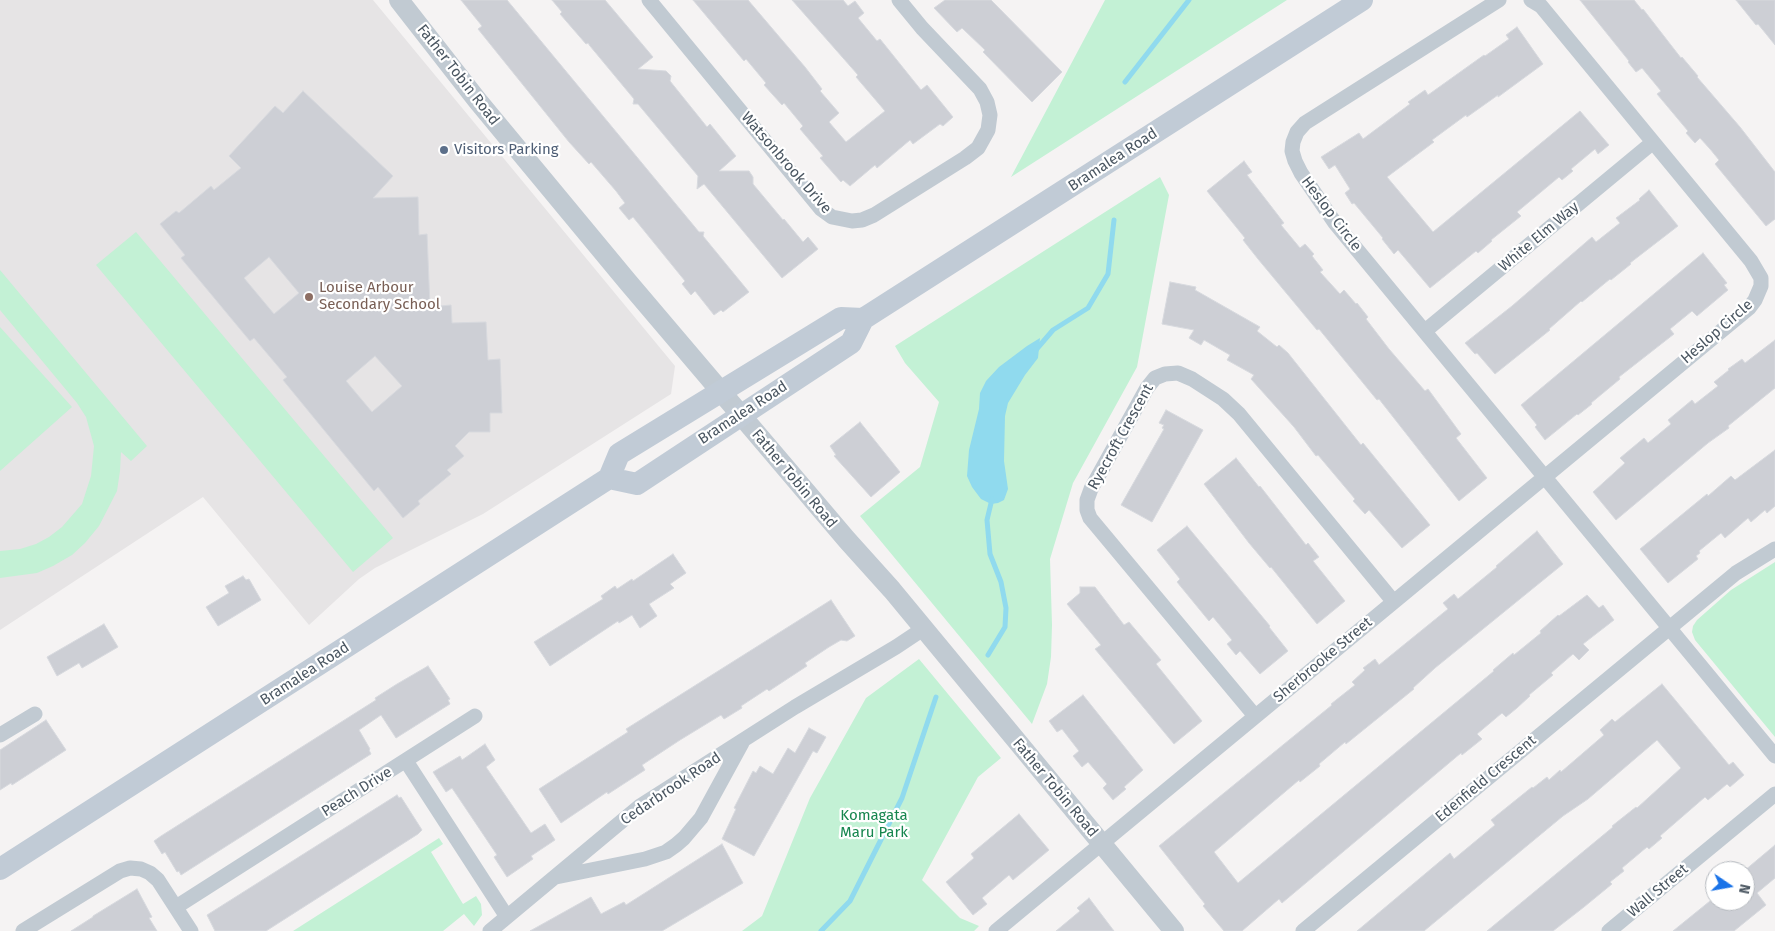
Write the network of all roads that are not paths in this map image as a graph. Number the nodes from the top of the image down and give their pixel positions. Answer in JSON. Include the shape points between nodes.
{"nodes":[{"id":1,"x":399,"y":0,"type":"edge"},
{"id":2,"x":649,"y":0,"type":"edge"},
{"id":3,"x":899,"y":0,"type":"edge"},
{"id":4,"x":1362,"y":0,"type":"edge"},
{"id":5,"x":1499,"y":0,"type":"edge"},
{"id":6,"x":1531,"y":0,"type":"edge"},
{"id":7,"x":1652,"y":143,"type":"junction"},
{"id":8,"x":863,"y":319,"type":"junction"},
{"id":9,"x":1425,"y":331,"type":"junction"},
{"id":10,"x":720,"y":392,"type":"junction"},
{"id":11,"x":741,"y":415,"type":"junction"},
{"id":12,"x":1544,"y":476,"type":"junction"},
{"id":13,"x":610,"y":478,"type":"junction"},
{"id":14,"x":1775,"y":549,"type":"edge"},
{"id":15,"x":1393,"y":601,"type":"junction"},
{"id":16,"x":1670,"y":627,"type":"junction"},
{"id":17,"x":923,"y":629,"type":"junction"},
{"id":18,"x":35,"y":714,"type":"dead end"},
{"id":19,"x":475,"y":716,"type":"dead end"},
{"id":20,"x":1255,"y":716,"type":"junction"},
{"id":21,"x":0,"y":736,"type":"edge"},
{"id":22,"x":743,"y":740,"type":"junction"},
{"id":23,"x":1775,"y":756,"type":"edge"},
{"id":24,"x":406,"y":761,"type":"junction"},
{"id":25,"x":1775,"y":794,"type":"edge"},
{"id":26,"x":1101,"y":844,"type":"junction"},
{"id":27,"x":0,"y":869,"type":"edge"},
{"id":28,"x":555,"y":877,"type":"junction"},
{"id":29,"x":176,"y":907,"type":"junction"},
{"id":30,"x":508,"y":916,"type":"junction"},
{"id":31,"x":24,"y":931,"type":"edge"},
{"id":32,"x":191,"y":931,"type":"edge"},
{"id":33,"x":490,"y":931,"type":"edge"},
{"id":34,"x":996,"y":931,"type":"edge"},
{"id":35,"x":1174,"y":931,"type":"edge"},
{"id":36,"x":1303,"y":931,"type":"edge"},
{"id":37,"x":1610,"y":931,"type":"edge"}],
"edges":[{"from":1,"to":10,"type":"street","name":"Father Tobin Road","via":[[477,100]]},
{"from":2,"to":3,"type":"street","name":"Watsonbrook Drive","via":[[821,209],[832,217],[852,221],[874,215],[965,158],[978,148],[988,130],[990,115],[980,89]]},
{"from":4,"to":8,"type":"main road","name":"Bramalea Road"},
{"from":5,"to":9,"type":"street","name":"Heslop Circle","via":[[1305,122],[1293,142],[1294,161],[1336,223]]},
{"from":6,"to":7,"type":"street","name":"Heslop Circle","via":[[1541,6]]},
{"from":7,"to":9,"type":"street","name":"White Elm Way"},
{"from":7,"to":12,"type":"street","name":"Heslop Circle","via":[[1751,261],[1761,278],[1761,286],[1749,308]]},
{"from":8,"to":10,"type":"main road","name":"Bramalea Road","via":[[841,318]]},
{"from":8,"to":11,"type":"main road","name":"Bramalea Road","via":[[850,343]]},
{"from":9,"to":12,"type":"street","name":"Heslop Circle"},
{"from":10,"to":11,"type":"street","name":"Father Tobin Road"},
{"from":10,"to":13,"type":"main road","name":"Bramalea Road","via":[[619,454]]},
{"from":11,"to":13,"type":"main road","name":"Bramalea Road","via":[[637,484]]},
{"from":11,"to":17,"type":"street","name":"Father Tobin Road"},
{"from":12,"to":15,"type":"street","name":"Sherbrooke Street"},
{"from":12,"to":16,"type":"street","name":"Heslop Circle"},
{"from":13,"to":27,"type":"main road","name":"Bramalea Road"},
{"from":14,"to":16,"type":"street","name":"Edenfield Crescent","via":[[1736,573]]},
{"from":15,"to":20,"type":"street","name":"Sherbrooke Street"},
{"from":15,"to":20,"type":"street","name":"Ryecroft Crescent","via":[[1239,414],[1216,394],[1178,373],[1155,378],[1091,489],[1087,510],[1090,518]]},
{"from":16,"to":23,"type":"street","name":"Heslop Circle"},
{"from":16,"to":36,"type":"street","name":"Edenfield Crescent"},
{"from":17,"to":22,"type":"street","name":"Cedarbrook Road"},
{"from":17,"to":26,"type":"street","name":"Father Tobin Road"},
{"from":18,"to":21,"type":"street"},
{"from":19,"to":24,"type":"street"},
{"from":20,"to":26,"type":"street","name":"Sherbrooke Street"},
{"from":22,"to":28,"type":"street","name":"Cedarbrook Road","via":[[640,806]]},
{"from":22,"to":28,"type":"street","name":"Cedarbrook Road","via":[[701,818],[676,845],[645,859]]},
{"from":24,"to":29,"type":"street","name":"Peach Drive"},
{"from":24,"to":30,"type":"street","name":"Peach Drive"},
{"from":25,"to":37,"type":"street","name":"Wall Street"},
{"from":26,"to":34,"type":"street","name":"Sherbrooke Street"},
{"from":26,"to":35,"type":"street","name":"Father Tobin Road"},
{"from":28,"to":30,"type":"street","name":"Cedarbrook Road"},
{"from":29,"to":31,"type":"street","via":[[150,873],[130,868],[120,870]]},
{"from":29,"to":32,"type":"street"},
{"from":30,"to":33,"type":"street","name":"Cedarbrook Road"}]}
